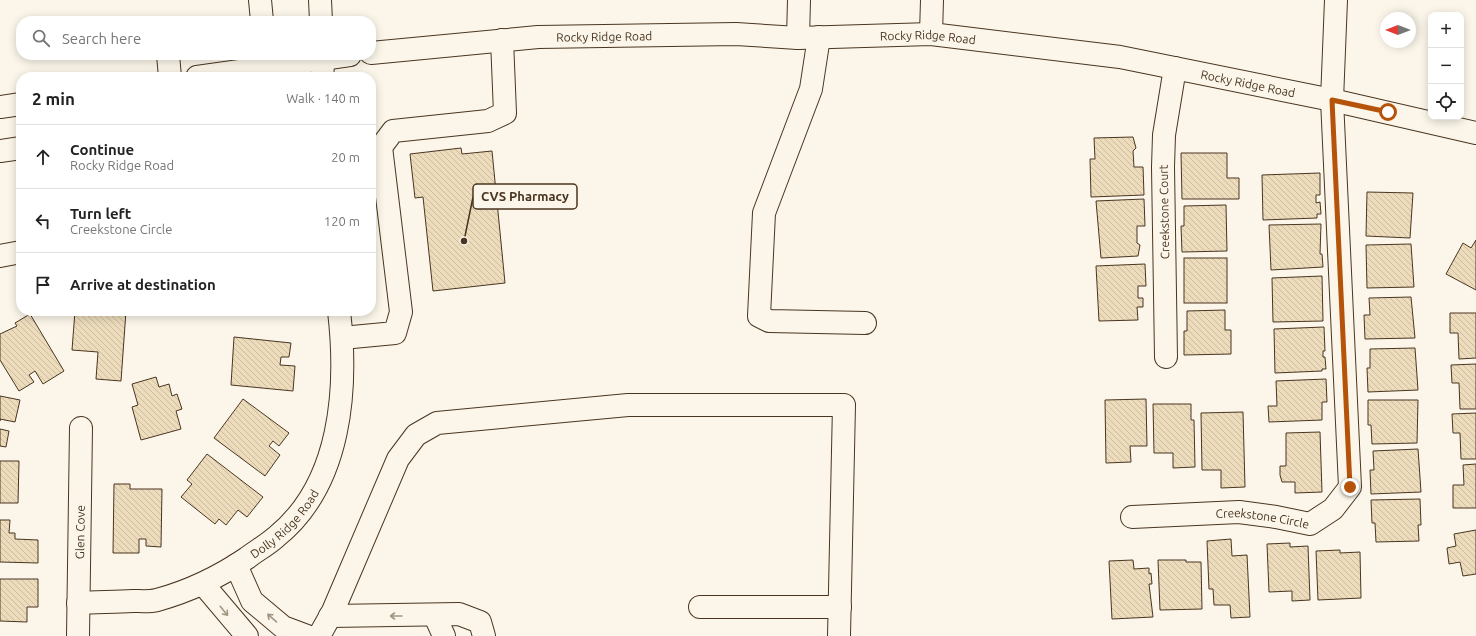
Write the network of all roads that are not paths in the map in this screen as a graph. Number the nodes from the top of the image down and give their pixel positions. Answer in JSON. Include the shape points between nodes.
{"nodes":[{"id":1,"x":260,"y":0,"type":"edge"},
{"id":2,"x":320,"y":0,"type":"edge"},
{"id":3,"x":799,"y":0,"type":"edge"},
{"id":4,"x":932,"y":0,"type":"edge"},
{"id":5,"x":1336,"y":0,"type":"edge"},
{"id":6,"x":262,"y":16,"type":"edge"},
{"id":7,"x":321,"y":16,"type":"edge"},
{"id":8,"x":931,"y":34,"type":"junction"},
{"id":9,"x":808,"y":38,"type":"junction"},
{"id":10,"x":502,"y":40,"type":"junction"},
{"id":11,"x":376,"y":53,"type":"edge"},
{"id":12,"x":168,"y":60,"type":"edge"},
{"id":13,"x":333,"y":60,"type":"edge"},
{"id":14,"x":252,"y":62,"type":"edge"},
{"id":15,"x":323,"y":63,"type":"edge"},
{"id":16,"x":1175,"y":68,"type":"junction"},
{"id":17,"x":170,"y":72,"type":"edge"},
{"id":18,"x":215,"y":72,"type":"edge"},
{"id":19,"x":1332,"y":100,"type":"junction"},
{"id":20,"x":16,"y":105,"type":"edge"},
{"id":21,"x":0,"y":107,"type":"edge"},
{"id":22,"x":1476,"y":133,"type":"edge"},
{"id":23,"x":16,"y":149,"type":"edge"},
{"id":24,"x":0,"y":152,"type":"edge"},
{"id":25,"x":16,"y":253,"type":"edge"},
{"id":26,"x":0,"y":256,"type":"edge"},
{"id":27,"x":340,"y":316,"type":"edge"},
{"id":28,"x":865,"y":323,"type":"dead end"},
{"id":29,"x":342,"y":338,"type":"junction"},
{"id":30,"x":1166,"y":357,"type":"dead end"},
{"id":31,"x":80,"y":428,"type":"dead end"},
{"id":32,"x":1132,"y":517,"type":"dead end"},
{"id":33,"x":236,"y":565,"type":"junction"},
{"id":34,"x":203,"y":584,"type":"junction"},
{"id":35,"x":78,"y":603,"type":"junction"},
{"id":36,"x":700,"y":608,"type":"dead end"},
{"id":37,"x":840,"y":608,"type":"junction"},
{"id":38,"x":330,"y":616,"type":"junction"},
{"id":39,"x":435,"y":616,"type":"junction"},
{"id":40,"x":78,"y":636,"type":"edge"},
{"id":41,"x":247,"y":636,"type":"edge"},
{"id":42,"x":307,"y":636,"type":"edge"},
{"id":43,"x":319,"y":636,"type":"edge"},
{"id":44,"x":444,"y":636,"type":"edge"},
{"id":45,"x":484,"y":636,"type":"edge"},
{"id":46,"x":839,"y":636,"type":"edge"}],
"edges":[{"from":1,"to":6,"type":"street"},
{"from":2,"to":7,"type":"street"},
{"from":3,"to":9,"type":"street"},
{"from":4,"to":8,"type":"street"},
{"from":5,"to":19,"type":"street","name":"Creekstone Circle"},
{"from":8,"to":9,"type":"street","name":"Rocky Ridge Road"},
{"from":8,"to":16,"type":"street","name":"Rocky Ridge Road","via":[[1120,57]]},
{"from":9,"to":10,"type":"street","name":"Rocky Ridge Road","via":[[736,34],[538,37]]},
{"from":9,"to":28,"type":"street","via":[[812,89],[764,214],[759,316],[769,321]]},
{"from":10,"to":11,"type":"street","name":"Rocky Ridge Road"},
{"from":10,"to":29,"type":"street","via":[[505,113],[488,120],[393,131],[381,147],[401,312],[394,332]]},
{"from":12,"to":17,"type":"street"},
{"from":13,"to":15,"type":"street"},
{"from":14,"to":15,"type":"street"},
{"from":14,"to":18,"type":"street"},
{"from":16,"to":19,"type":"street","name":"Rocky Ridge Road"},
{"from":16,"to":30,"type":"street","name":"Creekstone Court","via":[[1167,109],[1163,159]]},
{"from":19,"to":22,"type":"street","name":"Rocky Ridge Road"},
{"from":19,"to":32,"type":"street","name":"Creekstone Circle","via":[[1350,487],[1333,509],[1310,524],[1239,512]]},
{"from":20,"to":21,"type":"street"},
{"from":23,"to":24,"type":"street"},
{"from":25,"to":26,"type":"street"},
{"from":27,"to":29,"type":"street","name":"Dolly Ridge Road"},
{"from":29,"to":33,"type":"street","name":"Dolly Ridge Road","via":[[343,391],[337,427],[322,477],[304,508],[277,537]]},
{"from":31,"to":35,"type":"street","name":"Glen Cove"},
{"from":33,"to":34,"type":"street","name":"Dolly Ridge Road"},
{"from":42,"to":33,"type":"street","one_way":true,"via":[[283,627],[252,601]]},
{"from":34,"to":35,"type":"street","name":"Dolly Ridge Road","via":[[155,600]]},
{"from":34,"to":41,"type":"street","one_way":true},
{"from":35,"to":40,"type":"street","name":"Glen Cove"},
{"from":36,"to":37,"type":"street"},
{"from":37,"to":38,"type":"street","via":[[844,405],[628,405],[437,423],[416,435],[398,459]]},
{"from":37,"to":46,"type":"street"},
{"from":39,"to":38,"type":"street","one_way":true},
{"from":38,"to":43,"type":"street"},
{"from":39,"to":44,"type":"street"},
{"from":39,"to":45,"type":"street","via":[[459,614],[480,622]]}]}
